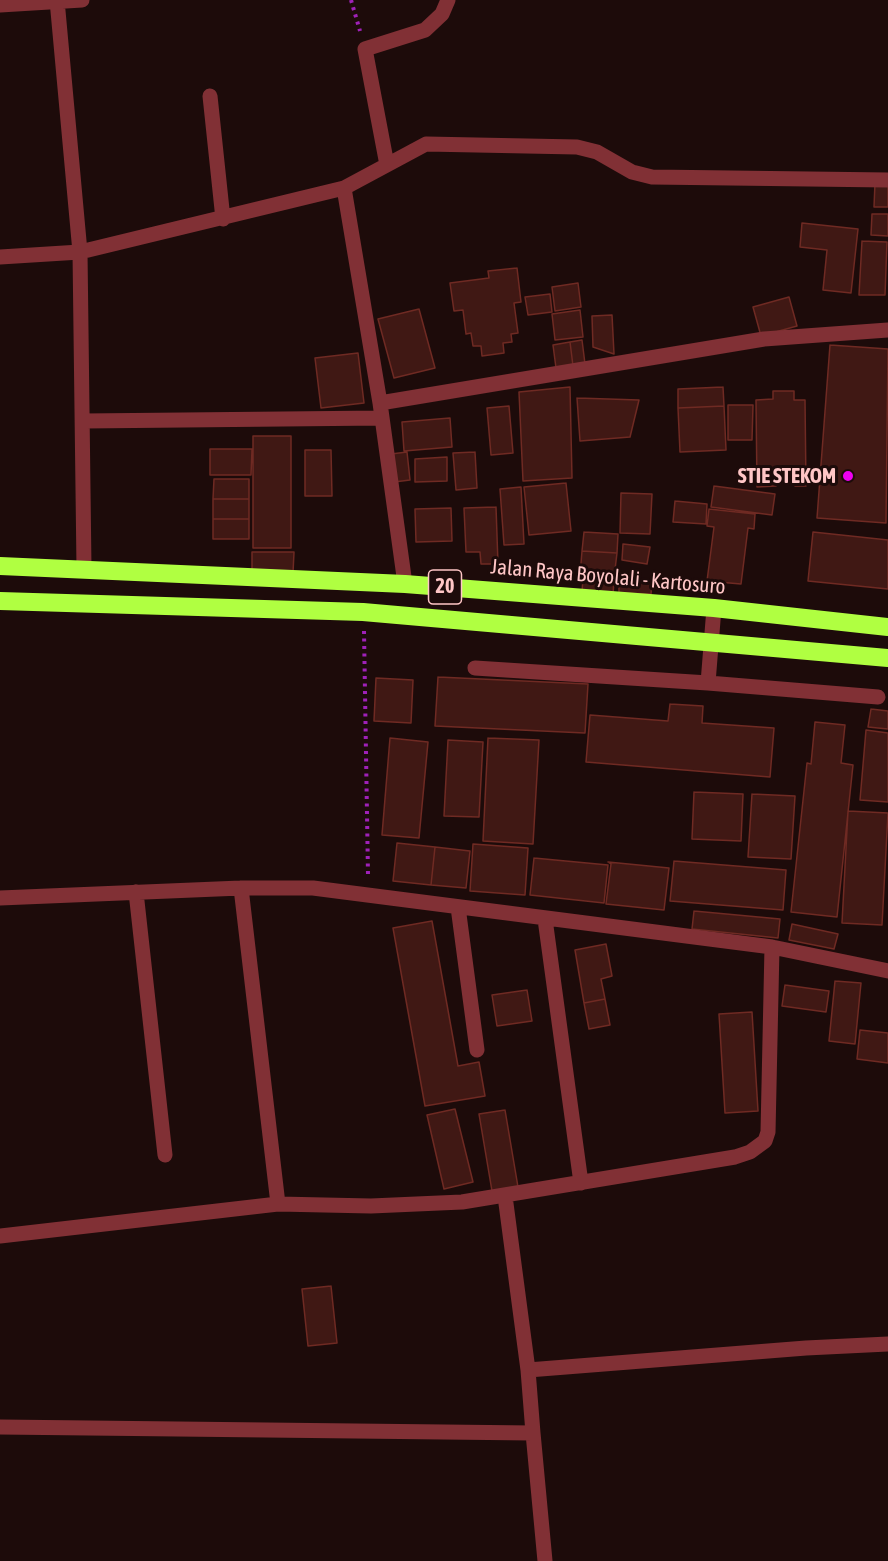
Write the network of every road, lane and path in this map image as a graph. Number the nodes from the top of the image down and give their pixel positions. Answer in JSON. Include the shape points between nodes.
{"nodes":[{"id":1,"x":82,"y":0,"type":"edge"},
{"id":2,"x":351,"y":0,"type":"edge"},
{"id":3,"x":448,"y":0,"type":"edge"},
{"id":4,"x":57,"y":1,"type":"edge"},
{"id":5,"x":0,"y":5,"type":"edge"},
{"id":6,"x":364,"y":49,"type":"junction"},
{"id":7,"x":210,"y":96,"type":"dead end"},
{"id":8,"x":387,"y":165,"type":"junction"},
{"id":9,"x":888,"y":180,"type":"edge"},
{"id":10,"x":344,"y":188,"type":"junction"},
{"id":11,"x":223,"y":219,"type":"junction"},
{"id":12,"x":81,"y":252,"type":"junction"},
{"id":13,"x":0,"y":257,"type":"edge"},
{"id":14,"x":888,"y":330,"type":"edge"},
{"id":15,"x":381,"y":411,"type":"junction"},
{"id":16,"x":84,"y":421,"type":"junction"},
{"id":17,"x":0,"y":566,"type":"edge"},
{"id":18,"x":84,"y":568,"type":"junction"},
{"id":19,"x":405,"y":584,"type":"junction"},
{"id":20,"x":0,"y":601,"type":"edge"},
{"id":21,"x":714,"y":608,"type":"junction"},
{"id":22,"x":363,"y":612,"type":"junction"},
{"id":23,"x":888,"y":627,"type":"edge"},
{"id":24,"x":712,"y":642,"type":"junction"},
{"id":25,"x":888,"y":658,"type":"edge"},
{"id":26,"x":475,"y":668,"type":"dead end"},
{"id":27,"x":708,"y":683,"type":"junction"},
{"id":28,"x":878,"y":697,"type":"dead end"},
{"id":29,"x":242,"y":888,"type":"junction"},
{"id":30,"x":136,"y":892,"type":"junction"},
{"id":31,"x":369,"y":894,"type":"junction"},
{"id":32,"x":0,"y":898,"type":"edge"},
{"id":33,"x":458,"y":907,"type":"junction"},
{"id":34,"x":545,"y":919,"type":"junction"},
{"id":35,"x":772,"y":947,"type":"junction"},
{"id":36,"x":888,"y":967,"type":"edge"},
{"id":37,"x":477,"y":1050,"type":"dead end"},
{"id":38,"x":165,"y":1155,"type":"dead end"},
{"id":39,"x":581,"y":1183,"type":"junction"},
{"id":40,"x":505,"y":1196,"type":"junction"},
{"id":41,"x":278,"y":1204,"type":"junction"},
{"id":42,"x":0,"y":1236,"type":"edge"},
{"id":43,"x":888,"y":1344,"type":"edge"},
{"id":44,"x":528,"y":1370,"type":"junction"},
{"id":45,"x":0,"y":1427,"type":"edge"},
{"id":46,"x":533,"y":1433,"type":"junction"},
{"id":47,"x":545,"y":1561,"type":"edge"}],
"edges":[{"from":1,"to":4,"type":"street"},
{"from":2,"to":6,"type":"path"},
{"from":3,"to":6,"type":"street","via":[[442,14],[424,30]]},
{"from":4,"to":5,"type":"street"},
{"from":4,"to":12,"type":"street"},
{"from":6,"to":8,"type":"street"},
{"from":7,"to":11,"type":"street"},
{"from":8,"to":9,"type":"street","via":[[426,144],[577,147],[652,177]]},
{"from":8,"to":10,"type":"street"},
{"from":10,"to":11,"type":"street"},
{"from":10,"to":15,"type":"street"},
{"from":11,"to":12,"type":"street"},
{"from":12,"to":13,"type":"street"},
{"from":12,"to":16,"type":"street"},
{"from":14,"to":15,"type":"street","via":[[764,339]]},
{"from":15,"to":16,"type":"street"},
{"from":15,"to":19,"type":"street"},
{"from":16,"to":18,"type":"street"},
{"from":17,"to":18,"type":"highway","name":"Jalan Raya Boyolali - Kartosuro","number":"20"},
{"from":18,"to":19,"type":"highway","name":"Jalan Raya Boyolali - Kartosuro","number":"20"},
{"from":19,"to":21,"type":"highway","name":"Jalan Raya Boyolali - Kartosuro","number":"20"},
{"from":20,"to":22,"type":"highway","number":"20"},
{"from":21,"to":23,"type":"highway","name":"Jalan Raya Boyolali - Kartosuro","number":"20"},
{"from":21,"to":24,"type":"street"},
{"from":22,"to":24,"type":"highway","number":"20"},
{"from":22,"to":31,"type":"path"},
{"from":24,"to":25,"type":"highway","number":"20"},
{"from":24,"to":27,"type":"street"},
{"from":26,"to":27,"type":"street"},
{"from":27,"to":28,"type":"street"},
{"from":29,"to":30,"type":"street"},
{"from":29,"to":31,"type":"street","via":[[314,888]]},
{"from":29,"to":41,"type":"street"},
{"from":30,"to":32,"type":"street"},
{"from":30,"to":38,"type":"street"},
{"from":31,"to":33,"type":"street"},
{"from":33,"to":34,"type":"street"},
{"from":33,"to":37,"type":"street"},
{"from":34,"to":35,"type":"street"},
{"from":34,"to":39,"type":"street"},
{"from":35,"to":36,"type":"street"},
{"from":35,"to":39,"type":"street","via":[[765,1141],[735,1157]]},
{"from":39,"to":40,"type":"street"},
{"from":40,"to":41,"type":"street","via":[[430,1204]]},
{"from":40,"to":44,"type":"street"},
{"from":41,"to":42,"type":"street"},
{"from":43,"to":44,"type":"street"},
{"from":44,"to":46,"type":"street"},
{"from":45,"to":46,"type":"street"},
{"from":46,"to":47,"type":"street"}]}
